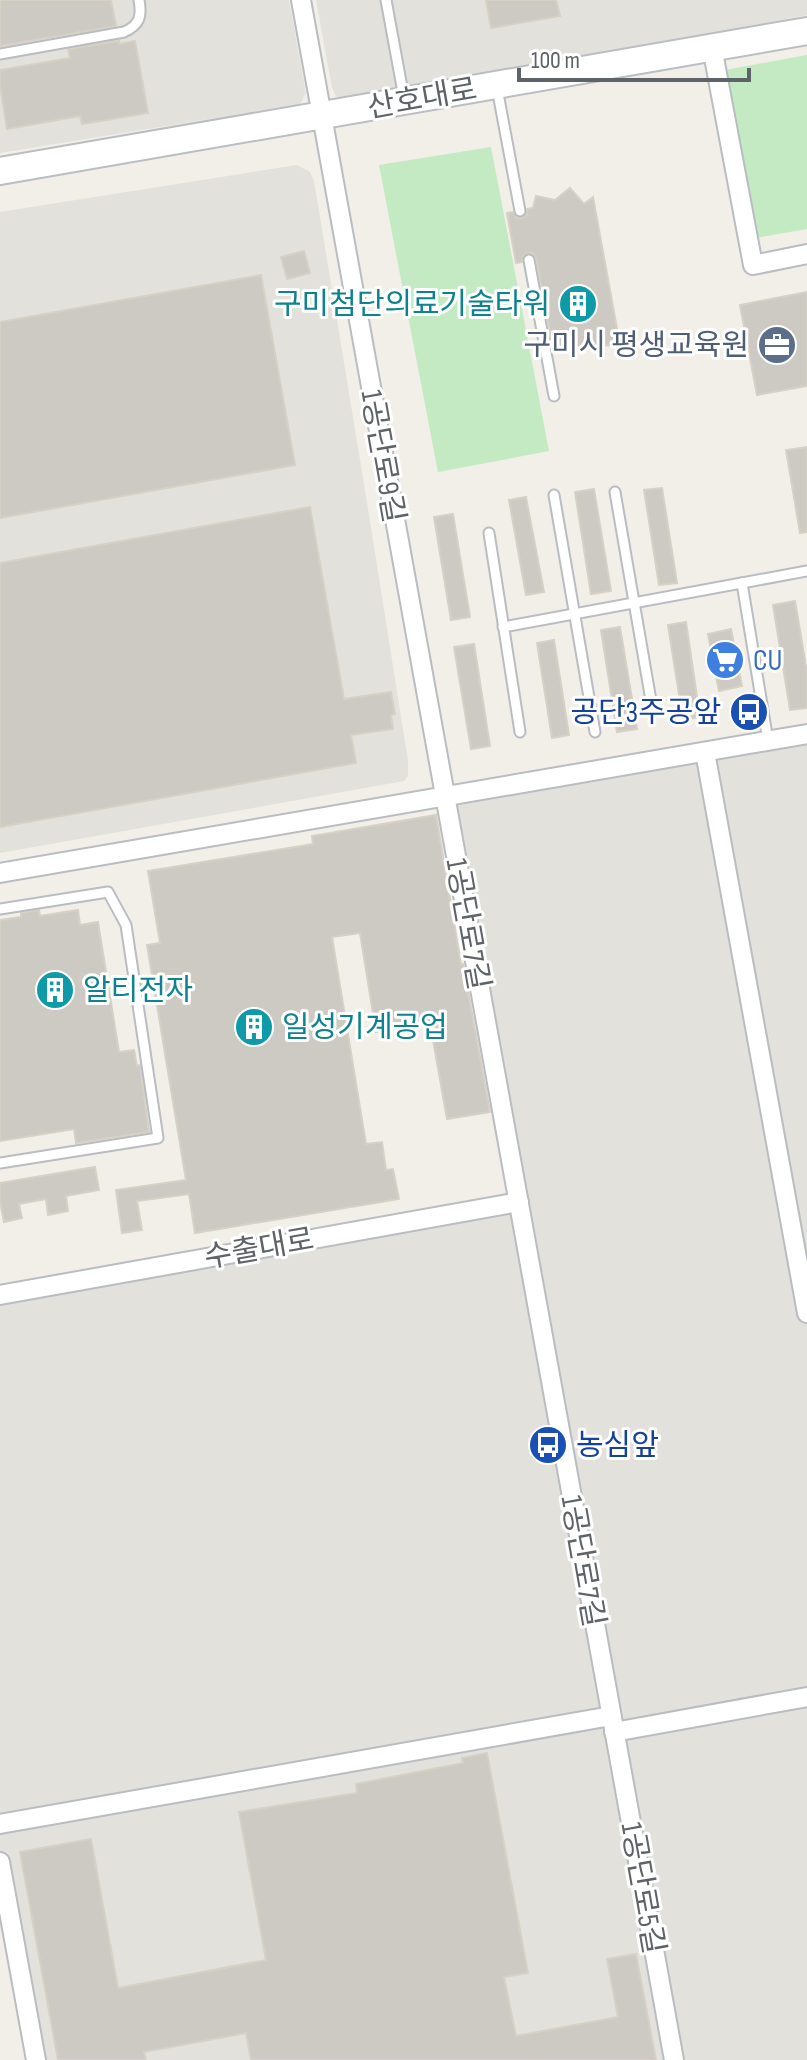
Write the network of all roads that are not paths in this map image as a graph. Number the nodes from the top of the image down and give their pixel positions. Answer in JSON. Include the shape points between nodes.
{"nodes":[{"id":1,"x":139,"y":0,"type":"edge"},
{"id":2,"x":301,"y":0,"type":"edge"},
{"id":3,"x":386,"y":0,"type":"edge"},
{"id":4,"x":807,"y":31,"type":"edge"},
{"id":5,"x":712,"y":47,"type":"junction"},
{"id":6,"x":0,"y":54,"type":"edge"},
{"id":7,"x":497,"y":85,"type":"junction"},
{"id":8,"x":404,"y":101,"type":"junction"},
{"id":9,"x":321,"y":115,"type":"junction"},
{"id":10,"x":0,"y":171,"type":"edge"},
{"id":11,"x":520,"y":211,"type":"dead end"},
{"id":12,"x":807,"y":254,"type":"edge"},
{"id":13,"x":529,"y":260,"type":"dead end"},
{"id":14,"x":554,"y":396,"type":"dead end"},
{"id":15,"x":615,"y":492,"type":"dead end"},
{"id":16,"x":554,"y":495,"type":"dead end"},
{"id":17,"x":489,"y":533,"type":"dead end"},
{"id":18,"x":807,"y":571,"type":"edge"},
{"id":19,"x":742,"y":583,"type":"junction"},
{"id":20,"x":634,"y":602,"type":"junction"},
{"id":21,"x":574,"y":613,"type":"junction"},
{"id":22,"x":503,"y":627,"type":"junction"},
{"id":23,"x":653,"y":712,"type":"dead end"},
{"id":24,"x":520,"y":732,"type":"dead end"},
{"id":25,"x":595,"y":732,"type":"dead end"},
{"id":26,"x":807,"y":734,"type":"edge"},
{"id":27,"x":768,"y":741,"type":"junction"},
{"id":28,"x":705,"y":752,"type":"junction"},
{"id":29,"x":445,"y":796,"type":"junction"},
{"id":30,"x":0,"y":873,"type":"edge"},
{"id":31,"x":0,"y":909,"type":"edge"},
{"id":32,"x":0,"y":1163,"type":"edge"},
{"id":33,"x":519,"y":1202,"type":"junction"},
{"id":34,"x":0,"y":1295,"type":"edge"},
{"id":35,"x":807,"y":1313,"type":"edge"},
{"id":36,"x":807,"y":1697,"type":"edge"},
{"id":37,"x":613,"y":1724,"type":"junction"},
{"id":38,"x":0,"y":1824,"type":"edge"},
{"id":39,"x":0,"y":1862,"type":"edge"},
{"id":40,"x":36,"y":2060,"type":"edge"},
{"id":41,"x":674,"y":2060,"type":"edge"}],
"edges":[{"from":1,"to":6,"type":"lane","via":[[139,21],[124,32]]},
{"from":2,"to":9,"type":"street"},
{"from":3,"to":8,"type":"lane"},
{"from":4,"to":5,"type":"street","name":"산호대로"},
{"from":5,"to":7,"type":"street","name":"산호대로"},
{"from":5,"to":12,"type":"street","via":[[753,265]]},
{"from":7,"to":8,"type":"street","name":"산호대로"},
{"from":7,"to":11,"type":"lane"},
{"from":8,"to":9,"type":"street","name":"산호대로"},
{"from":9,"to":10,"type":"street","name":"산호대로"},
{"from":9,"to":29,"type":"street","name":"1공단로9길"},
{"from":13,"to":14,"type":"lane"},
{"from":15,"to":20,"type":"lane"},
{"from":16,"to":21,"type":"lane"},
{"from":17,"to":22,"type":"lane"},
{"from":18,"to":19,"type":"lane"},
{"from":19,"to":20,"type":"lane"},
{"from":19,"to":27,"type":"lane"},
{"from":20,"to":21,"type":"lane"},
{"from":20,"to":23,"type":"lane"},
{"from":21,"to":22,"type":"lane"},
{"from":21,"to":25,"type":"lane"},
{"from":22,"to":24,"type":"lane"},
{"from":26,"to":27,"type":"street"},
{"from":27,"to":28,"type":"street"},
{"from":28,"to":29,"type":"street"},
{"from":28,"to":35,"type":"street"},
{"from":29,"to":30,"type":"street"},
{"from":29,"to":33,"type":"street","name":"1공단로7길"},
{"from":31,"to":32,"type":"lane","via":[[108,892],[126,925],[158,1138]]},
{"from":33,"to":34,"type":"street","name":"수출대로"},
{"from":33,"to":37,"type":"street","name":"1공단로7길"},
{"from":36,"to":37,"type":"street"},
{"from":37,"to":38,"type":"street"},
{"from":37,"to":41,"type":"street","name":"1공단로5길"},
{"from":39,"to":40,"type":"street"}]}
